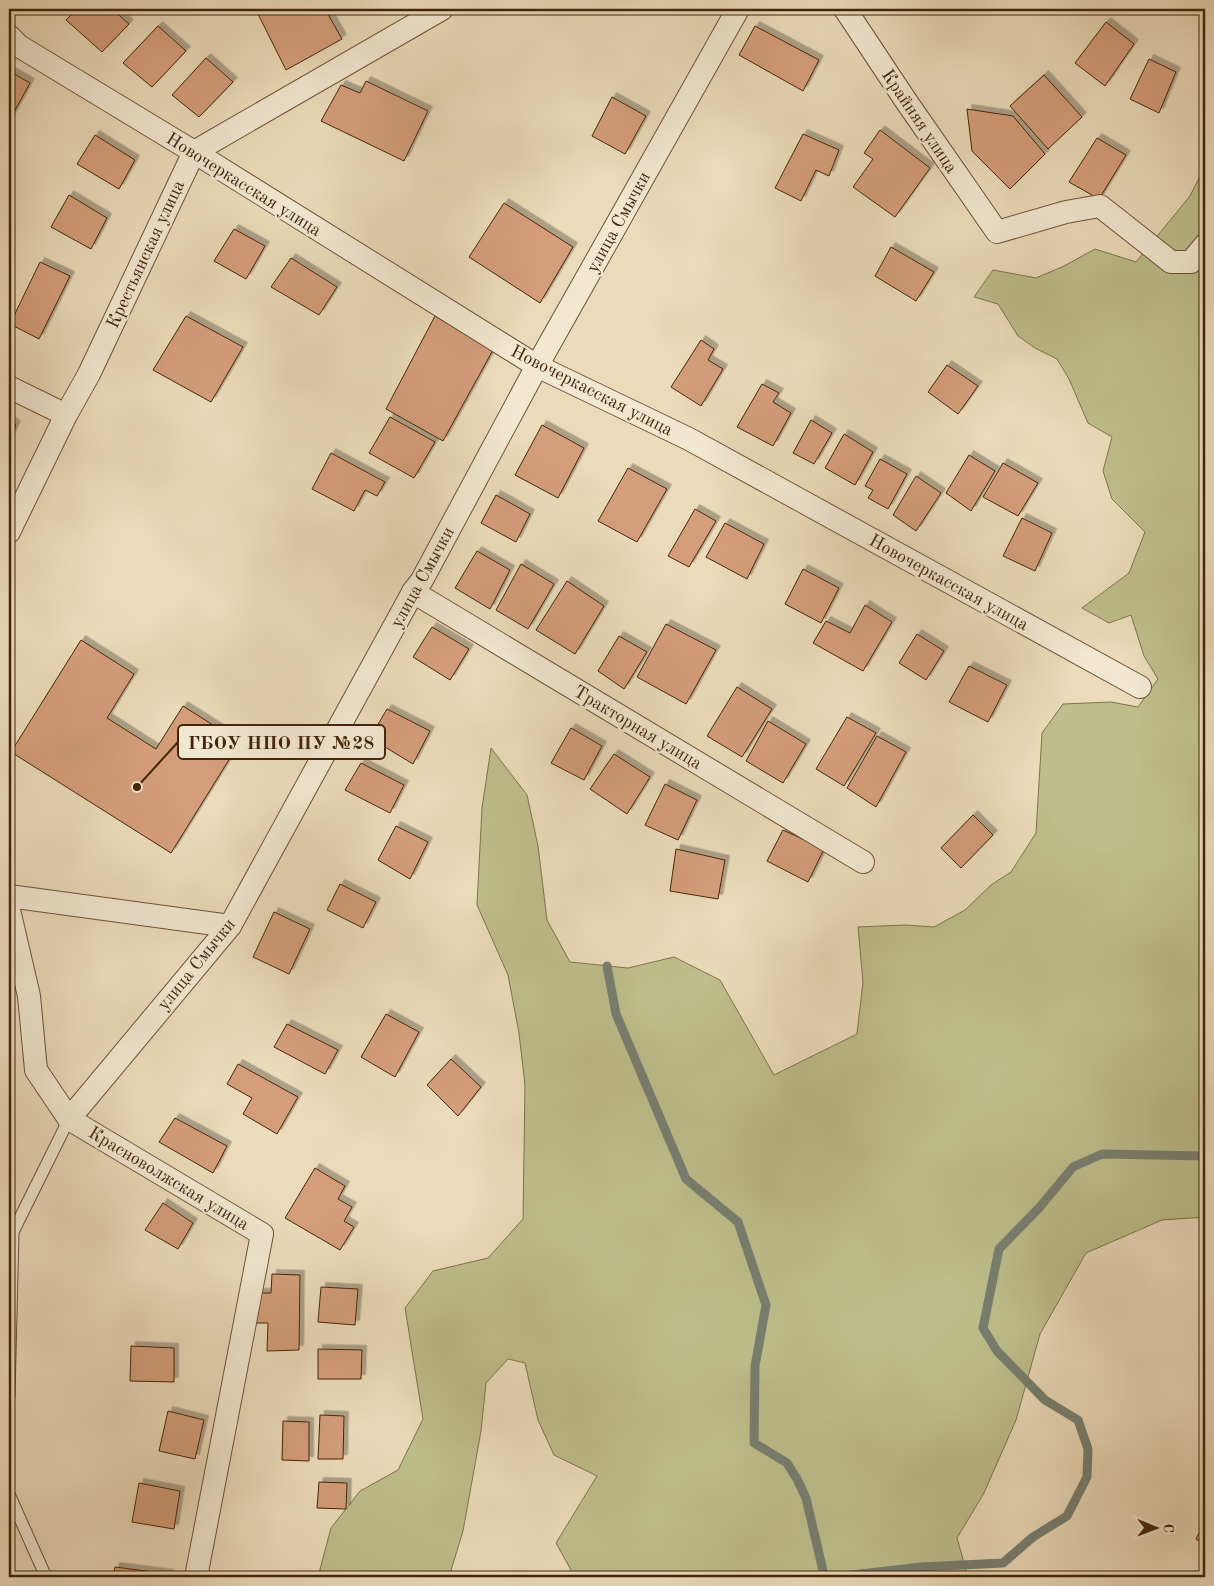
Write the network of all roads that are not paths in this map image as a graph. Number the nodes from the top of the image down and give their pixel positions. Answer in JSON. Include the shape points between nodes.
{"nodes":[{"id":1,"x":442,"y":9,"type":"edge"},
{"id":2,"x":738,"y":9,"type":"edge"},
{"id":3,"x":845,"y":9,"type":"edge"},
{"id":4,"x":9,"y":36,"type":"edge"},
{"id":5,"x":194,"y":152,"type":"junction"},
{"id":6,"x":1205,"y":245,"type":"edge"},
{"id":7,"x":537,"y":366,"type":"junction"},
{"id":8,"x":9,"y":386,"type":"edge"},
{"id":9,"x":66,"y":415,"type":"junction"},
{"id":10,"x":9,"y":532,"type":"edge"},
{"id":11,"x":413,"y":592,"type":"junction"},
{"id":12,"x":1140,"y":687,"type":"dead end"},
{"id":13,"x":863,"y":862,"type":"dead end"},
{"id":14,"x":9,"y":896,"type":"edge"},
{"id":15,"x":9,"y":910,"type":"edge"},
{"id":16,"x":230,"y":926,"type":"junction"},
{"id":17,"x":69,"y":1118,"type":"junction"},
{"id":18,"x":9,"y":1396,"type":"edge"},
{"id":19,"x":9,"y":1494,"type":"edge"},
{"id":20,"x":46,"y":1577,"type":"edge"},
{"id":21,"x":196,"y":1577,"type":"edge"}],
"edges":[{"from":1,"to":5,"type":"street"},
{"from":2,"to":7,"type":"street","name":"улица Смычки"},
{"from":3,"to":6,"type":"street","name":"Крайняя улица","via":[[997,232],[1066,212],[1100,206],[1171,262],[1191,262]]},
{"from":4,"to":5,"type":"street","name":"Новочеркасская улица","via":[[19,46]]},
{"from":5,"to":7,"type":"street","name":"Новочеркасская улица"},
{"from":5,"to":9,"type":"street","name":"Крестьянская улица","via":[[89,374]]},
{"from":7,"to":11,"type":"street","name":"улица Смычки"},
{"from":7,"to":12,"type":"street","name":"Новочеркасская улица","via":[[689,439]]},
{"from":8,"to":9,"type":"street"},
{"from":9,"to":10,"type":"street","name":"Крестьянская улица"},
{"from":11,"to":13,"type":"street","name":"Тракторная улица"},
{"from":11,"to":16,"type":"street","name":"улица Смычки"},
{"from":14,"to":16,"type":"street"},
{"from":15,"to":17,"type":"street","name":"Красноволжская улица","via":[[29,996],[36,1070]]},
{"from":16,"to":17,"type":"street","name":"улица Смычки"},
{"from":17,"to":18,"type":"lane","via":[[13,1232]]},
{"from":17,"to":21,"type":"street","name":"Красноволжская улица","via":[[262,1234]]},
{"from":19,"to":20,"type":"lane"}]}
